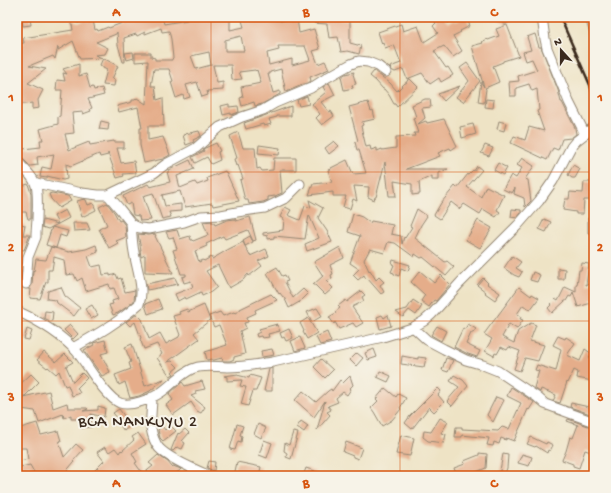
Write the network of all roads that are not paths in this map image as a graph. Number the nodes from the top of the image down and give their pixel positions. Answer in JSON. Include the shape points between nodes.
{"nodes":[{"id":1,"x":542,"y":17,"type":"edge"},
{"id":2,"x":386,"y":72,"type":"dead end"},
{"id":3,"x":594,"y":127,"type":"edge"},
{"id":4,"x":585,"y":134,"type":"junction"},
{"id":5,"x":17,"y":161,"type":"edge"},
{"id":6,"x":36,"y":183,"type":"junction"},
{"id":7,"x":300,"y":184,"type":"dead end"},
{"id":8,"x":108,"y":195,"type":"junction"},
{"id":9,"x":131,"y":223,"type":"junction"},
{"id":10,"x":26,"y":284,"type":"dead end"},
{"id":11,"x":17,"y":311,"type":"edge"},
{"id":12,"x":413,"y":327,"type":"junction"},
{"id":13,"x":73,"y":348,"type":"junction"},
{"id":14,"x":152,"y":397,"type":"junction"},
{"id":15,"x":594,"y":422,"type":"edge"},
{"id":16,"x":210,"y":476,"type":"edge"}],
"edges":[{"from":1,"to":4,"type":"street","via":[[547,48]]},
{"from":2,"to":8,"type":"street","via":[[368,62],[350,64],[311,88],[224,125],[196,148],[154,173]]},
{"from":3,"to":4,"type":"street"},
{"from":4,"to":12,"type":"street","via":[[571,147],[554,181],[518,225],[432,314]]},
{"from":5,"to":6,"type":"street"},
{"from":6,"to":8,"type":"street","via":[[82,193]]},
{"from":6,"to":10,"type":"street","via":[[36,237],[28,257]]},
{"from":7,"to":9,"type":"street","via":[[283,200],[265,208],[202,216],[149,229]]},
{"from":8,"to":9,"type":"street"},
{"from":9,"to":13,"type":"street","via":[[141,289],[140,302],[123,318]]},
{"from":11,"to":13,"type":"street","via":[[56,332]]},
{"from":12,"to":14,"type":"street","via":[[383,337],[273,362],[227,367],[202,366],[180,376]]},
{"from":12,"to":15,"type":"street","via":[[427,340],[444,349],[498,371],[545,404]]},
{"from":13,"to":14,"type":"street","via":[[116,401],[136,404]]},
{"from":14,"to":16,"type":"street","via":[[151,428],[159,448],[172,458]]}]}
